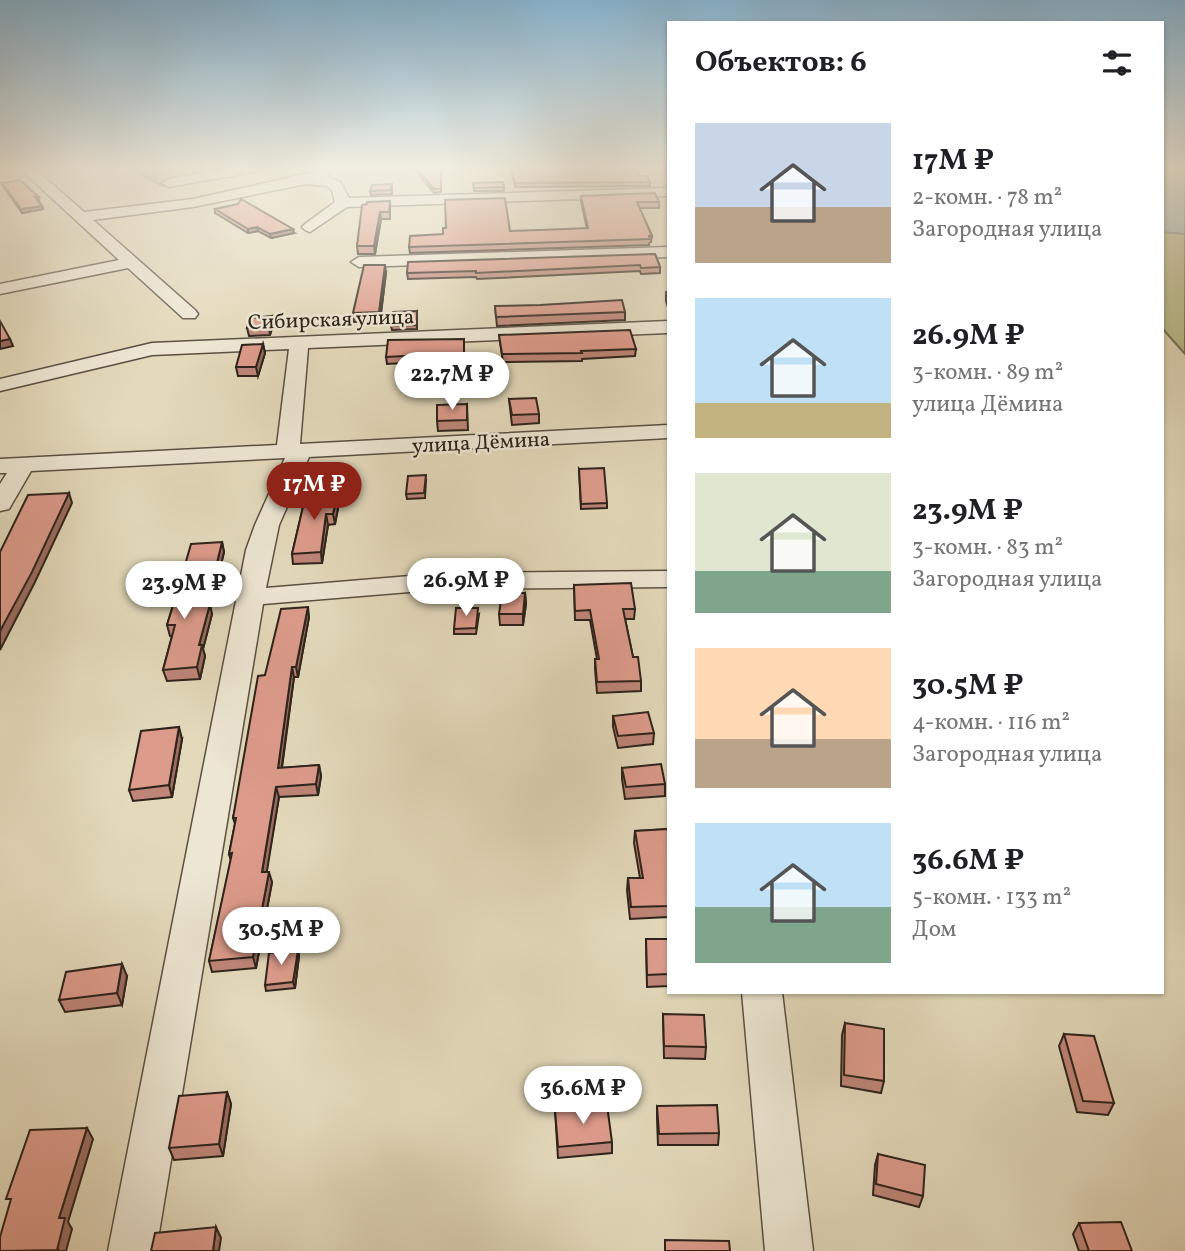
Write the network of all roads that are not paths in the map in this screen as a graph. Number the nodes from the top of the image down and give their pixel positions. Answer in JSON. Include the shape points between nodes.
{"nodes":[{"id":1,"x":92,"y":226,"type":"edge"},
{"id":2,"x":667,"y":252,"type":"edge"},
{"id":3,"x":131,"y":262,"type":"junction"},
{"id":4,"x":359,"y":262,"type":"dead end"},
{"id":5,"x":0,"y":289,"type":"edge"},
{"id":6,"x":189,"y":314,"type":"dead end"},
{"id":7,"x":667,"y":327,"type":"edge"},
{"id":8,"x":299,"y":342,"type":"junction"},
{"id":9,"x":0,"y":385,"type":"edge"},
{"id":10,"x":667,"y":432,"type":"edge"},
{"id":11,"x":617,"y":435,"type":"junction"},
{"id":12,"x":667,"y":447,"type":"edge"},
{"id":13,"x":294,"y":451,"type":"junction"},
{"id":14,"x":11,"y":466,"type":"edge"},
{"id":15,"x":0,"y":504,"type":"edge"},
{"id":16,"x":667,"y":579,"type":"edge"},
{"id":17,"x":251,"y":597,"type":"junction"},
{"id":18,"x":762,"y":994,"type":"edge"},
{"id":19,"x":132,"y":1251,"type":"edge"},
{"id":20,"x":789,"y":1251,"type":"edge"}],
"edges":[{"from":1,"to":3,"type":"street"},
{"from":2,"to":4,"type":"street"},
{"from":3,"to":5,"type":"street"},
{"from":3,"to":6,"type":"street"},
{"from":7,"to":8,"type":"street","name":"Сибирская улица"},
{"from":8,"to":9,"type":"street","name":"Сибирская улица","via":[[127,353]]},
{"from":8,"to":13,"type":"street"},
{"from":10,"to":11,"type":"street","name":"улица Дёмина"},
{"from":11,"to":12,"type":"street"},
{"from":11,"to":13,"type":"street","name":"улица Дёмина"},
{"from":13,"to":14,"type":"street","name":"улица Дёмина"},
{"from":13,"to":17,"type":"street","via":[[267,525]]},
{"from":14,"to":15,"type":"street"},
{"from":16,"to":17,"type":"street","via":[[446,581]]},
{"from":17,"to":19,"type":"street"},
{"from":18,"to":20,"type":"street"}]}
